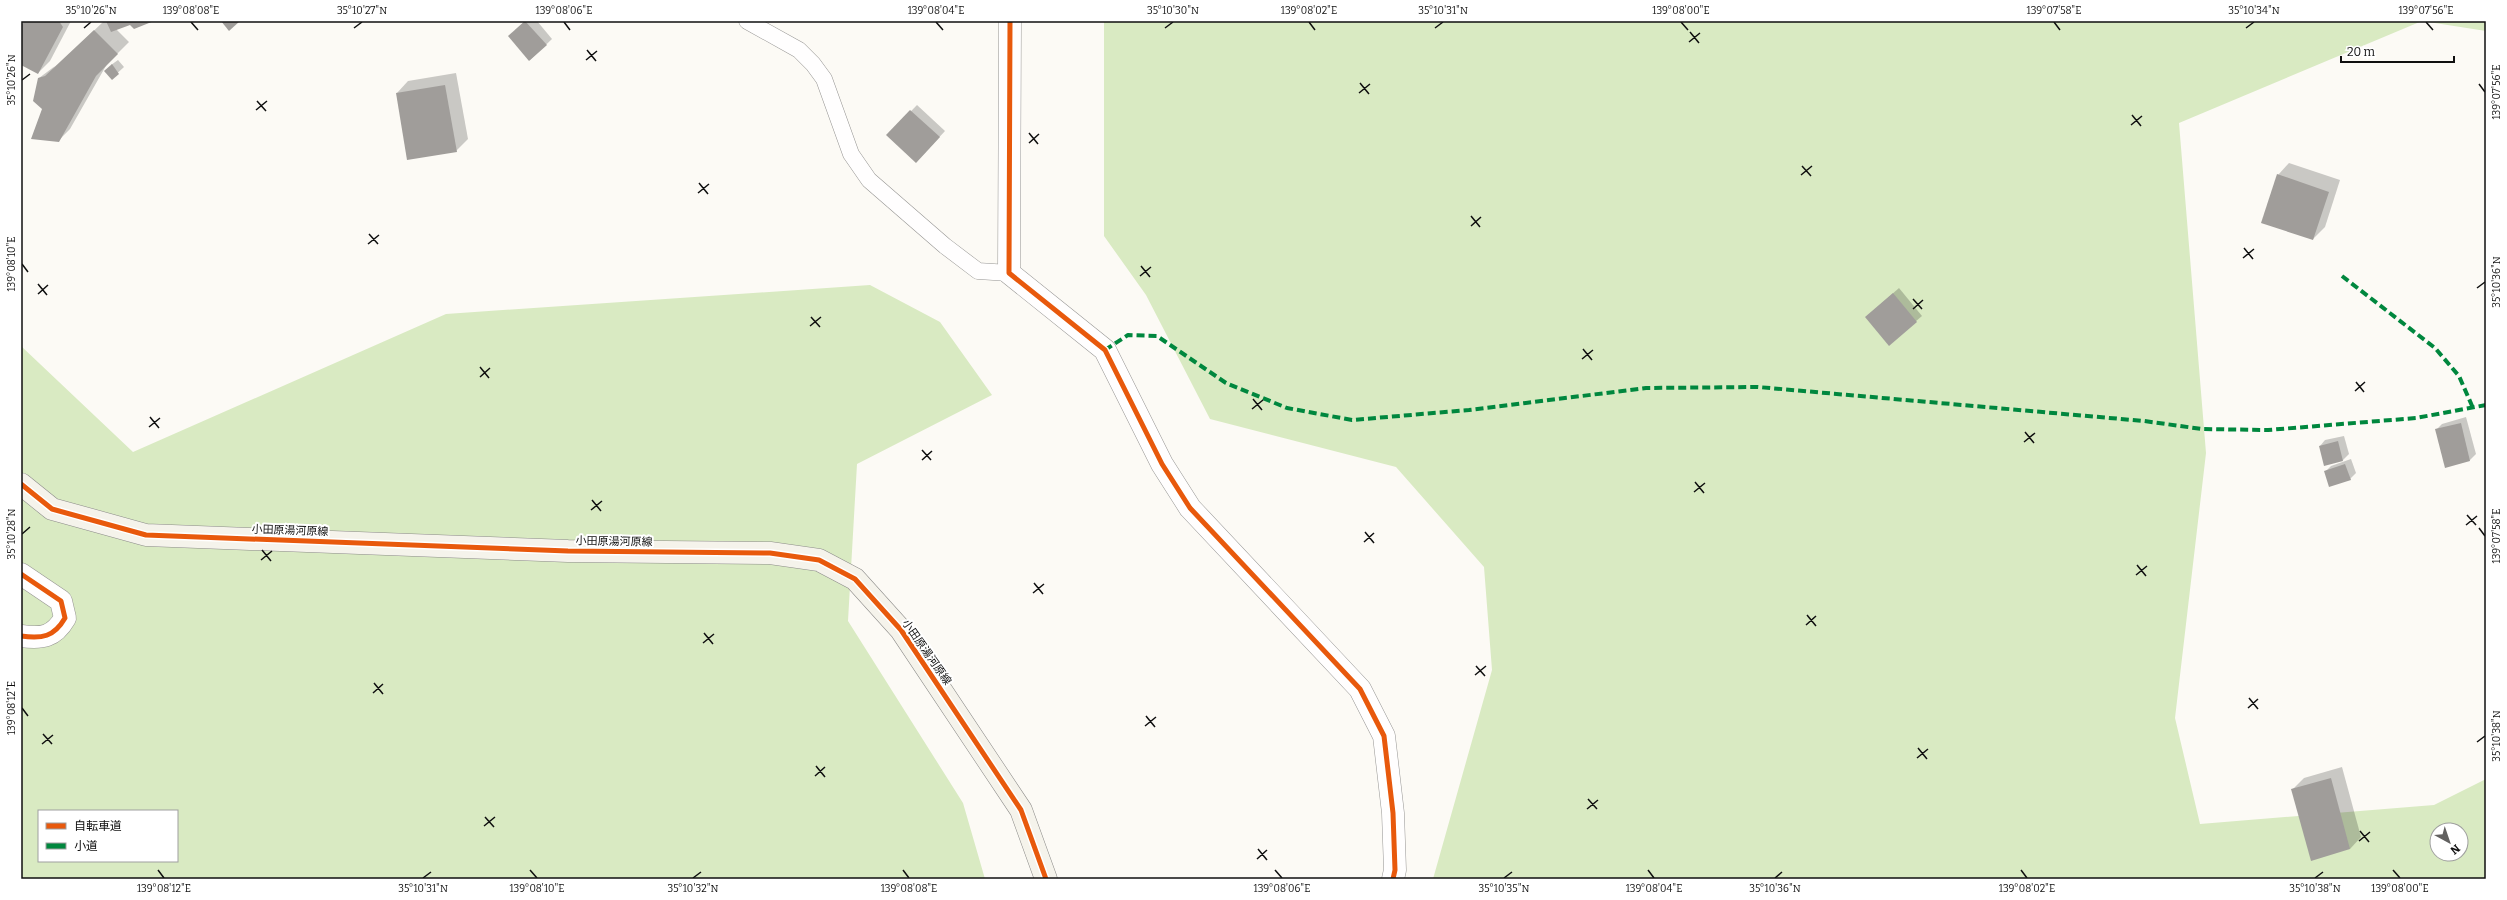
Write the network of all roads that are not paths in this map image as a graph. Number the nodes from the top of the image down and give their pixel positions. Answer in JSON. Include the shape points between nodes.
{"nodes":[{"id":1,"x":747,"y":21,"type":"edge"},
{"id":2,"x":1010,"y":21,"type":"edge"},
{"id":3,"x":1009,"y":273,"type":"junction"},
{"id":4,"x":21,"y":484,"type":"edge"},
{"id":5,"x":21,"y":574,"type":"edge"},
{"id":6,"x":21,"y":636,"type":"edge"},
{"id":7,"x":1046,"y":879,"type":"edge"},
{"id":8,"x":1393,"y":879,"type":"edge"}],
"edges":[{"from":1,"to":3,"type":"lane","via":[[799,50],[813,64],[824,79],[851,154],[869,180],[978,271]]},
{"from":2,"to":3,"type":"street"},
{"from":3,"to":8,"type":"street","via":[[1105,350],[1162,464],[1190,508],[1360,689],[1384,736],[1393,813]]},
{"from":4,"to":7,"type":"main road","name":"小田原湯河原線","via":[[52,509],[146,535],[568,551],[770,553],[819,560],[855,579],[901,630],[1021,810]]},
{"from":5,"to":6,"type":"street","via":[[61,601],[65,618],[59,629],[45,636]]}]}
